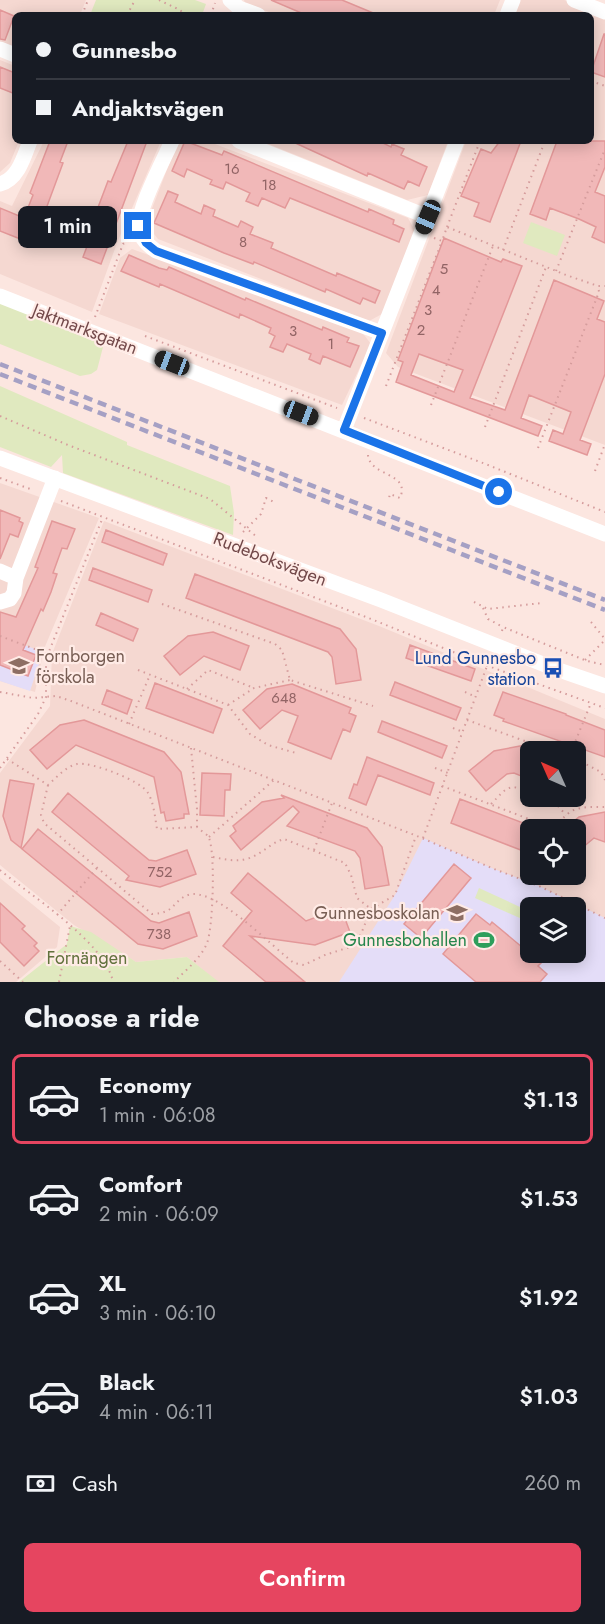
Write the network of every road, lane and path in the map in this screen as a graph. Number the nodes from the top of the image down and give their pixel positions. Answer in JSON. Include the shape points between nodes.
{"nodes":[{"id":1,"x":159,"y":0,"type":"edge"},
{"id":2,"x":230,"y":0,"type":"edge"},
{"id":3,"x":574,"y":0,"type":"edge"},
{"id":4,"x":182,"y":12,"type":"edge"},
{"id":5,"x":250,"y":12,"type":"edge"},
{"id":6,"x":605,"y":12,"type":"edge"},
{"id":7,"x":29,"y":144,"type":"edge"},
{"id":8,"x":171,"y":144,"type":"edge"},
{"id":9,"x":246,"y":144,"type":"edge"},
{"id":10,"x":456,"y":144,"type":"edge"},
{"id":11,"x":479,"y":144,"type":"edge"},
{"id":12,"x":544,"y":144,"type":"edge"},
{"id":13,"x":605,"y":149,"type":"edge"},
{"id":14,"x":0,"y":184,"type":"edge"},
{"id":15,"x":428,"y":217,"type":"junction"},
{"id":16,"x":447,"y":227,"type":"junction"},
{"id":17,"x":421,"y":232,"type":"junction"},
{"id":18,"x":140,"y":234,"type":"junction"},
{"id":19,"x":442,"y":240,"type":"junction"},
{"id":20,"x":493,"y":246,"type":"junction"},
{"id":21,"x":503,"y":250,"type":"junction"},
{"id":22,"x":546,"y":267,"type":"junction"},
{"id":23,"x":556,"y":271,"type":"junction"},
{"id":24,"x":598,"y":286,"type":"junction"},
{"id":25,"x":605,"y":286,"type":"edge"},
{"id":26,"x":0,"y":296,"type":"edge"},
{"id":27,"x":95,"y":317,"type":"dead end"},
{"id":28,"x":382,"y":333,"type":"junction"},
{"id":29,"x":139,"y":334,"type":"dead end"},
{"id":30,"x":386,"y":386,"type":"dead end"},
{"id":31,"x":431,"y":405,"type":"dead end"},
{"id":32,"x":350,"y":413,"type":"junction"},
{"id":33,"x":0,"y":416,"type":"edge"},
{"id":34,"x":485,"y":427,"type":"dead end"},
{"id":35,"x":344,"y":430,"type":"junction"},
{"id":36,"x":372,"y":441,"type":"junction"},
{"id":37,"x":605,"y":444,"type":"edge"},
{"id":38,"x":538,"y":448,"type":"dead end"},
{"id":39,"x":0,"y":458,"type":"edge"},
{"id":40,"x":595,"y":471,"type":"dead end"},
{"id":41,"x":0,"y":478,"type":"edge"},
{"id":42,"x":55,"y":478,"type":"junction"},
{"id":43,"x":48,"y":496,"type":"junction"},
{"id":44,"x":389,"y":498,"type":"dead end"},
{"id":45,"x":275,"y":500,"type":"dead end"},
{"id":46,"x":605,"y":512,"type":"edge"},
{"id":47,"x":103,"y":517,"type":"junction"},
{"id":48,"x":246,"y":528,"type":"junction"},
{"id":49,"x":605,"y":534,"type":"edge"},
{"id":50,"x":257,"y":537,"type":"dead end"},
{"id":51,"x":237,"y":546,"type":"junction"},
{"id":52,"x":0,"y":572,"type":"edge"},
{"id":53,"x":16,"y":578,"type":"junction"},
{"id":54,"x":0,"y":602,"type":"edge"},
{"id":55,"x":474,"y":602,"type":"dead end"},
{"id":56,"x":542,"y":603,"type":"dead end"},
{"id":57,"x":162,"y":604,"type":"dead end"},
{"id":58,"x":483,"y":608,"type":"junction"},
{"id":59,"x":591,"y":622,"type":"dead end"},
{"id":60,"x":503,"y":627,"type":"dead end"},
{"id":61,"x":0,"y":636,"type":"edge"},
{"id":62,"x":605,"y":639,"type":"edge"},
{"id":63,"x":48,"y":654,"type":"junction"},
{"id":64,"x":585,"y":660,"type":"dead end"},
{"id":65,"x":488,"y":666,"type":"junction"},
{"id":66,"x":138,"y":670,"type":"dead end"},
{"id":67,"x":150,"y":675,"type":"junction"},
{"id":68,"x":290,"y":680,"type":"junction"},
{"id":69,"x":605,"y":686,"type":"edge"},
{"id":70,"x":254,"y":688,"type":"junction"},
{"id":71,"x":187,"y":689,"type":"junction"},
{"id":72,"x":0,"y":692,"type":"edge"},
{"id":73,"x":465,"y":692,"type":"dead end"},
{"id":74,"x":46,"y":697,"type":"junction"},
{"id":75,"x":476,"y":697,"type":"junction"},
{"id":76,"x":591,"y":702,"type":"junction"},
{"id":77,"x":228,"y":705,"type":"junction"},
{"id":78,"x":373,"y":706,"type":"dead end"},
{"id":79,"x":605,"y":708,"type":"edge"},
{"id":80,"x":467,"y":720,"type":"junction"},
{"id":81,"x":129,"y":724,"type":"junction"},
{"id":82,"x":453,"y":728,"type":"dead end"},
{"id":83,"x":463,"y":732,"type":"junction"},
{"id":84,"x":525,"y":741,"type":"edge"},
{"id":85,"x":575,"y":741,"type":"edge"},
{"id":86,"x":191,"y":748,"type":"junction"},
{"id":87,"x":296,"y":753,"type":"dead end"},
{"id":88,"x":8,"y":759,"type":"junction"},
{"id":89,"x":586,"y":764,"type":"edge"},
{"id":90,"x":0,"y":768,"type":"edge"},
{"id":91,"x":435,"y":768,"type":"dead end"},
{"id":92,"x":448,"y":773,"type":"junction"},
{"id":93,"x":275,"y":779,"type":"junction"},
{"id":94,"x":605,"y":780,"type":"edge"},
{"id":95,"x":48,"y":785,"type":"junction"},
{"id":96,"x":442,"y":786,"type":"junction"},
{"id":97,"x":520,"y":788,"type":"edge"},
{"id":98,"x":332,"y":801,"type":"junction"},
{"id":99,"x":491,"y":804,"type":"junction"},
{"id":100,"x":559,"y":807,"type":"edge"},
{"id":101,"x":605,"y":807,"type":"edge"},
{"id":102,"x":567,"y":815,"type":"junction"},
{"id":103,"x":197,"y":827,"type":"junction"},
{"id":104,"x":417,"y":836,"type":"junction"},
{"id":105,"x":209,"y":837,"type":"junction"},
{"id":106,"x":423,"y":838,"type":"junction"},
{"id":107,"x":314,"y":850,"type":"junction"},
{"id":108,"x":213,"y":857,"type":"junction"},
{"id":109,"x":97,"y":868,"type":"junction"},
{"id":110,"x":0,"y":870,"type":"edge"},
{"id":111,"x":212,"y":898,"type":"junction"},
{"id":112,"x":371,"y":909,"type":"junction"},
{"id":113,"x":57,"y":915,"type":"junction"},
{"id":114,"x":605,"y":918,"type":"edge"},
{"id":115,"x":70,"y":926,"type":"junction"},
{"id":116,"x":0,"y":961,"type":"edge"},
{"id":117,"x":23,"y":982,"type":"edge"},
{"id":118,"x":59,"y":982,"type":"edge"},
{"id":119,"x":113,"y":982,"type":"edge"},
{"id":120,"x":174,"y":982,"type":"edge"}],
"edges":[{"from":1,"to":4,"type":"path"},
{"from":2,"to":5,"type":"street"},
{"from":3,"to":6,"type":"street"},
{"from":7,"to":14,"type":"street","via":[[15,173],[8,182]]},
{"from":8,"to":18,"type":"street","via":[[144,203],[138,226]]},
{"from":9,"to":15,"type":"street"},
{"from":10,"to":15,"type":"street"},
{"from":11,"to":16,"type":"path"},
{"from":12,"to":21,"type":"path"},
{"from":13,"to":23,"type":"path"},
{"from":15,"to":17,"type":"street"},
{"from":16,"to":19,"type":"path"},
{"from":16,"to":20,"type":"path"},
{"from":17,"to":19,"type":"path"},
{"from":17,"to":28,"type":"street"},
{"from":18,"to":27,"type":"path","via":[[123,244]]},
{"from":18,"to":28,"type":"street","via":[[156,251]]},
{"from":19,"to":30,"type":"path"},
{"from":20,"to":21,"type":"path"},
{"from":20,"to":31,"type":"path"},
{"from":21,"to":22,"type":"path"},
{"from":22,"to":23,"type":"path"},
{"from":22,"to":34,"type":"path"},
{"from":23,"to":24,"type":"path"},
{"from":24,"to":25,"type":"path"},
{"from":24,"to":38,"type":"path","via":[[599,292]]},
{"from":26,"to":35,"type":"street","name":"Jaktmarksgatan"},
{"from":28,"to":32,"type":"street"},
{"from":29,"to":32,"type":"path"},
{"from":32,"to":35,"type":"street"},
{"from":32,"to":46,"type":"path"},
{"from":33,"to":48,"type":"path","via":[[210,499]]},
{"from":35,"to":36,"type":"street","name":"Jaktmarksgatan"},
{"from":36,"to":44,"type":"path","via":[[368,460],[398,480],[403,489],[400,498],[390,494]]},
{"from":36,"to":49,"type":"street","name":"Jaktmarksgatan"},
{"from":37,"to":40,"type":"path"},
{"from":39,"to":42,"type":"street","name":"Rudeboksvägen"},
{"from":41,"to":43,"type":"path"},
{"from":42,"to":43,"type":"street"},
{"from":42,"to":51,"type":"street","name":"Rudeboksvägen"},
{"from":43,"to":47,"type":"path"},
{"from":43,"to":53,"type":"street"},
{"from":45,"to":48,"type":"path","via":[[266,498],[261,514]]},
{"from":47,"to":63,"type":"path"},
{"from":47,"to":65,"type":"path"},
{"from":48,"to":50,"type":"path"},
{"from":48,"to":51,"type":"path"},
{"from":51,"to":69,"type":"street","name":"Rudeboksvägen"},
{"from":52,"to":53,"type":"street"},
{"from":53,"to":54,"type":"street","via":[[10,599]]},
{"from":55,"to":58,"type":"path"},
{"from":56,"to":58,"type":"path"},
{"from":57,"to":68,"type":"path","via":[[275,644],[282,650]]},
{"from":58,"to":60,"type":"path","via":[[488,620]]},
{"from":59,"to":62,"type":"path"},
{"from":61,"to":63,"type":"path"},
{"from":62,"to":64,"type":"path"},
{"from":63,"to":74,"type":"path"},
{"from":65,"to":75,"type":"path"},
{"from":65,"to":76,"type":"path"},
{"from":66,"to":67,"type":"path"},
{"from":67,"to":71,"type":"path"},
{"from":67,"to":81,"type":"path"},
{"from":68,"to":70,"type":"path"},
{"from":68,"to":78,"type":"path"},
{"from":70,"to":71,"type":"path","via":[[208,670]]},
{"from":70,"to":77,"type":"path"},
{"from":71,"to":77,"type":"path"},
{"from":72,"to":74,"type":"path"},
{"from":73,"to":75,"type":"path"},
{"from":74,"to":81,"type":"path","via":[[56,696]]},
{"from":74,"to":88,"type":"path"},
{"from":75,"to":80,"type":"path"},
{"from":76,"to":79,"type":"path"},
{"from":76,"to":85,"type":"path"},
{"from":77,"to":87,"type":"path","via":[[250,734],[268,745]]},
{"from":80,"to":83,"type":"path"},
{"from":80,"to":84,"type":"path"},
{"from":81,"to":86,"type":"path"},
{"from":82,"to":83,"type":"path"},
{"from":83,"to":92,"type":"path"},
{"from":86,"to":93,"type":"path"},
{"from":86,"to":103,"type":"path"},
{"from":88,"to":90,"type":"path"},
{"from":88,"to":95,"type":"path"},
{"from":89,"to":94,"type":"path","via":[[601,772]]},
{"from":91,"to":92,"type":"path"},
{"from":92,"to":96,"type":"path"},
{"from":93,"to":98,"type":"path"},
{"from":93,"to":105,"type":"path"},
{"from":95,"to":103,"type":"path","via":[[67,768],[80,763],[114,772],[140,784],[149,794],[157,829]]},
{"from":95,"to":109,"type":"path","via":[[41,815],[44,823]]},
{"from":96,"to":99,"type":"path"},
{"from":96,"to":106,"type":"path"},
{"from":97,"to":99,"type":"path","via":[[508,787]]},
{"from":98,"to":104,"type":"path"},
{"from":98,"to":107,"type":"path"},
{"from":99,"to":102,"type":"path","via":[[550,827]]},
{"from":100,"to":102,"type":"path"},
{"from":101,"to":102,"type":"path","via":[[590,807]]},
{"from":103,"to":105,"type":"path"},
{"from":104,"to":106,"type":"path"},
{"from":104,"to":112,"type":"path","via":[[395,895]]},
{"from":105,"to":108,"type":"path"},
{"from":106,"to":114,"type":"path"},
{"from":107,"to":108,"type":"path","via":[[284,839],[248,859]]},
{"from":107,"to":112,"type":"path","via":[[345,863],[357,898]]},
{"from":108,"to":111,"type":"path"},
{"from":109,"to":111,"type":"path","via":[[152,914],[165,913],[187,895]]},
{"from":109,"to":113,"type":"path"},
{"from":110,"to":113,"type":"path"},
{"from":111,"to":112,"type":"path","via":[[294,963],[304,965],[350,947],[361,934]]},
{"from":111,"to":120,"type":"path","via":[[209,940],[203,952]]},
{"from":113,"to":115,"type":"path"},
{"from":115,"to":118,"type":"path"},
{"from":115,"to":119,"type":"path","via":[[101,956]]},
{"from":116,"to":117,"type":"path"}]}
